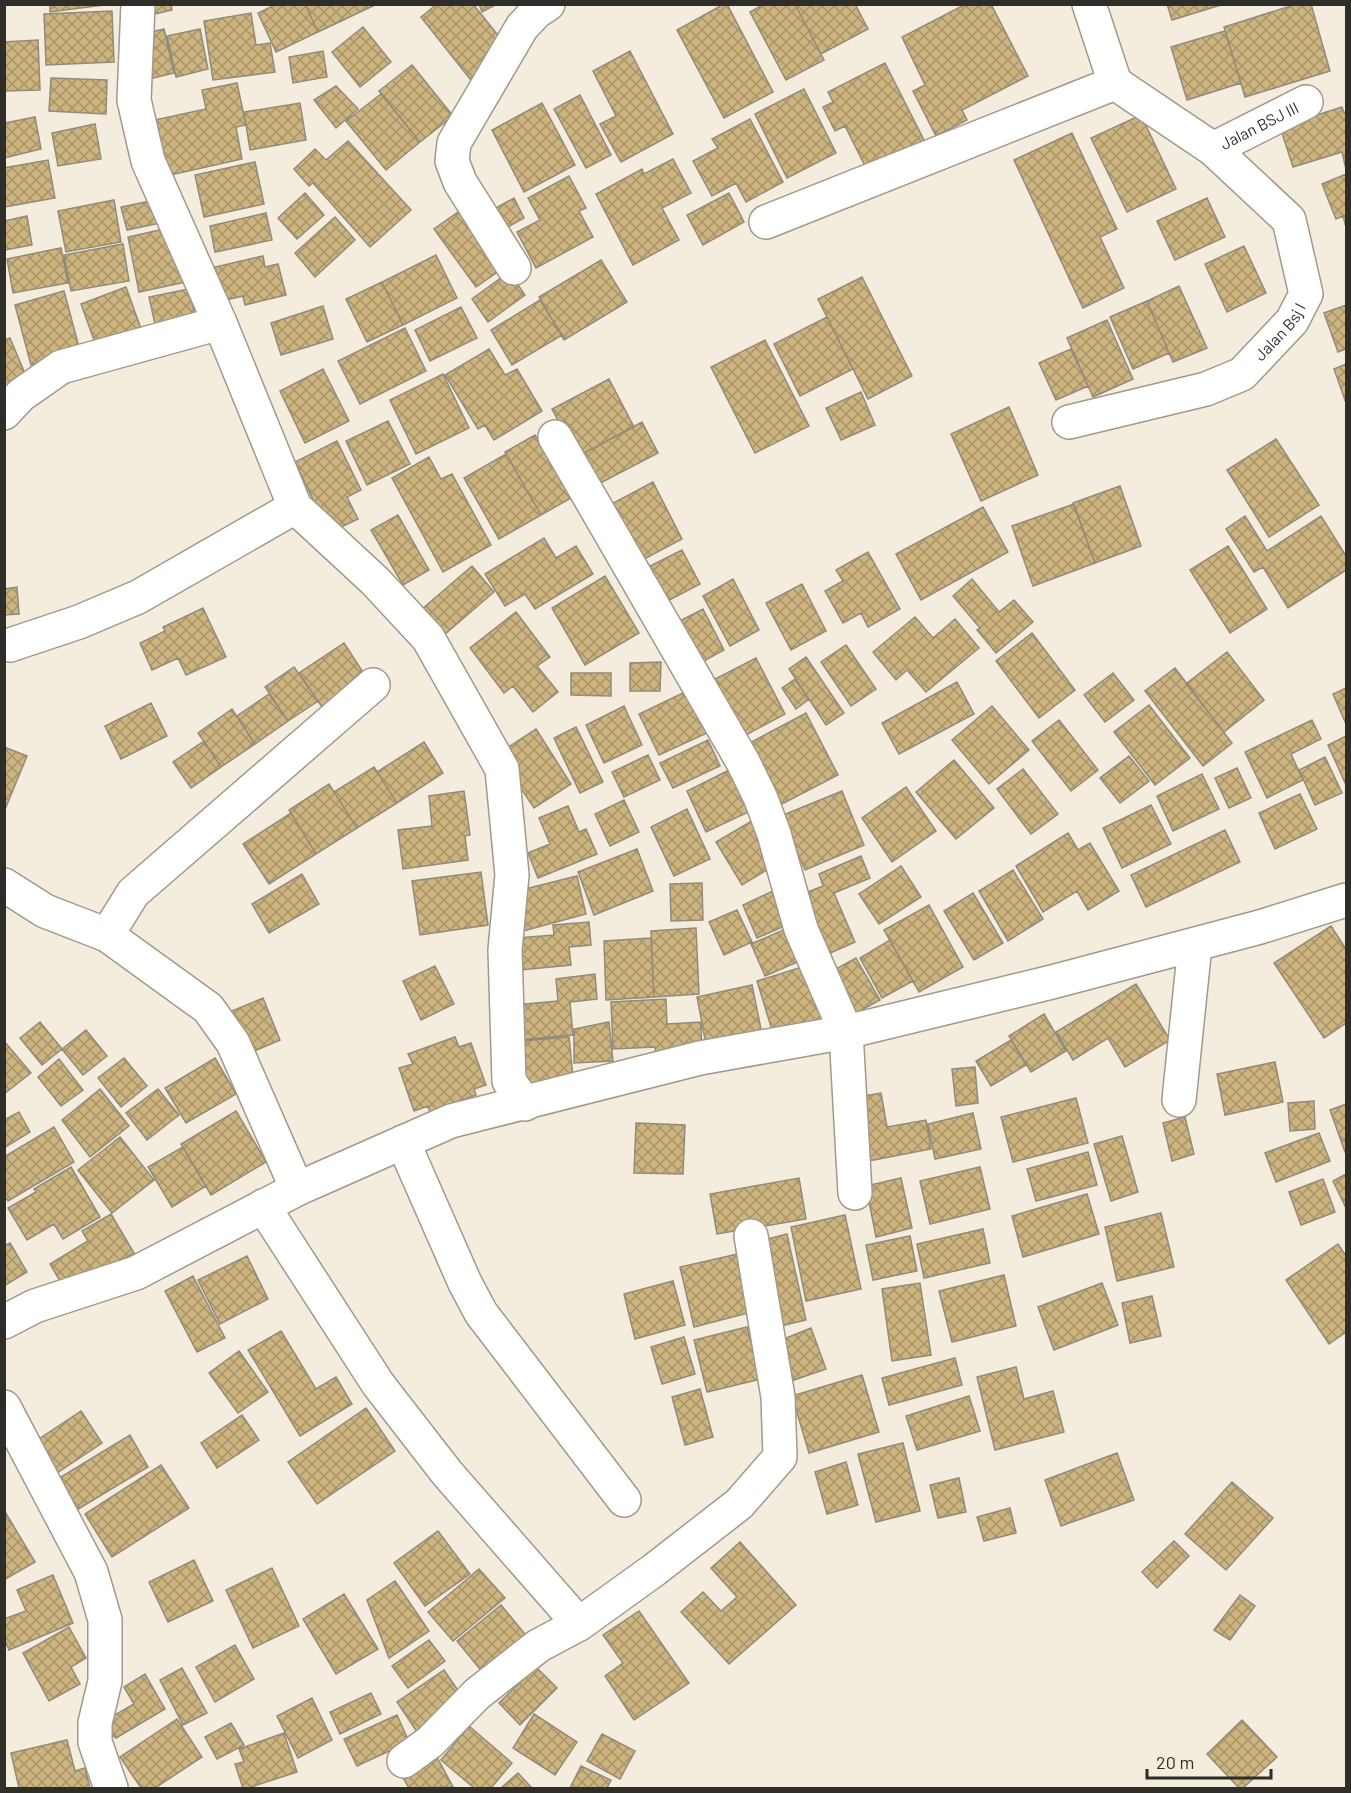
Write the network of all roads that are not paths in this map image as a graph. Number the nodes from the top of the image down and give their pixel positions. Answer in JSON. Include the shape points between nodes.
{"nodes":[{"id":1,"x":138,"y":4,"type":"edge"},
{"id":2,"x":548,"y":4,"type":"edge"},
{"id":3,"x":1089,"y":4,"type":"edge"},
{"id":4,"x":1115,"y":83,"type":"junction"},
{"id":5,"x":1306,"y":102,"type":"dead end"},
{"id":6,"x":1213,"y":149,"type":"junction"},
{"id":7,"x":766,"y":222,"type":"dead end"},
{"id":8,"x":514,"y":268,"type":"dead end"},
{"id":9,"x":220,"y":323,"type":"junction"},
{"id":10,"x":4,"y":413,"type":"edge"},
{"id":11,"x":1069,"y":422,"type":"dead end"},
{"id":12,"x":555,"y":437,"type":"dead end"},
{"id":13,"x":295,"y":507,"type":"junction"},
{"id":14,"x":10,"y":645,"type":"dead end"},
{"id":15,"x":373,"y":685,"type":"dead end"},
{"id":16,"x":4,"y":885,"type":"edge"},
{"id":17,"x":1347,"y":900,"type":"edge"},
{"id":18,"x":107,"y":935,"type":"junction"},
{"id":19,"x":1195,"y":945,"type":"junction"},
{"id":20,"x":846,"y":1032,"type":"junction"},
{"id":21,"x":1179,"y":1100,"type":"dead end"},
{"id":22,"x":525,"y":1104,"type":"junction"},
{"id":23,"x":403,"y":1142,"type":"junction"},
{"id":24,"x":297,"y":1189,"type":"junction"},
{"id":25,"x":855,"y":1193,"type":"dead end"},
{"id":26,"x":263,"y":1206,"type":"junction"},
{"id":27,"x":751,"y":1236,"type":"dead end"},
{"id":28,"x":4,"y":1322,"type":"edge"},
{"id":29,"x":4,"y":1407,"type":"edge"},
{"id":30,"x":624,"y":1500,"type":"dead end"},
{"id":31,"x":579,"y":1624,"type":"junction"},
{"id":32,"x":404,"y":1761,"type":"dead end"},
{"id":33,"x":111,"y":1788,"type":"edge"}],
"edges":[{"from":1,"to":9,"type":"street","via":[[134,100],[148,161]]},
{"from":2,"to":8,"type":"street","via":[[522,27],[454,143],[453,161],[460,182]]},
{"from":3,"to":4,"type":"street"},
{"from":4,"to":6,"type":"street","name":"Jalan Bsj I"},
{"from":4,"to":7,"type":"street"},
{"from":5,"to":6,"type":"street","name":"Jalan BSJ III"},
{"from":6,"to":11,"type":"street","name":"Jalan Bsj I","via":[[1289,220],[1306,294],[1292,321],[1242,374],[1206,389]]},
{"from":9,"to":10,"type":"street","via":[[61,367],[21,395]]},
{"from":9,"to":13,"type":"street"},
{"from":12,"to":20,"type":"street","via":[[743,762],[774,834],[801,929]]},
{"from":13,"to":14,"type":"street","via":[[138,597]]},
{"from":13,"to":22,"type":"street","via":[[428,638],[502,769],[512,875],[505,950],[509,1081]]},
{"from":15,"to":18,"type":"street","via":[[133,893]]},
{"from":16,"to":18,"type":"street","via":[[45,910]]},
{"from":17,"to":19,"type":"street"},
{"from":18,"to":24,"type":"street","via":[[208,1008],[233,1043]]},
{"from":19,"to":20,"type":"street"},
{"from":19,"to":21,"type":"street"},
{"from":20,"to":22,"type":"street","via":[[700,1058]]},
{"from":20,"to":25,"type":"street"},
{"from":22,"to":23,"type":"street","via":[[451,1121]]},
{"from":23,"to":24,"type":"street"},
{"from":23,"to":30,"type":"street","via":[[481,1313]]},
{"from":24,"to":26,"type":"street"},
{"from":26,"to":28,"type":"street","via":[[136,1272],[35,1306]]},
{"from":26,"to":31,"type":"street","via":[[378,1384],[447,1473]]},
{"from":27,"to":31,"type":"street","via":[[778,1397],[780,1457],[739,1504]]},
{"from":29,"to":33,"type":"street","via":[[91,1572],[105,1620],[105,1681],[95,1723],[95,1742]]},
{"from":31,"to":32,"type":"street","via":[[538,1646],[477,1694],[430,1742]]}]}
